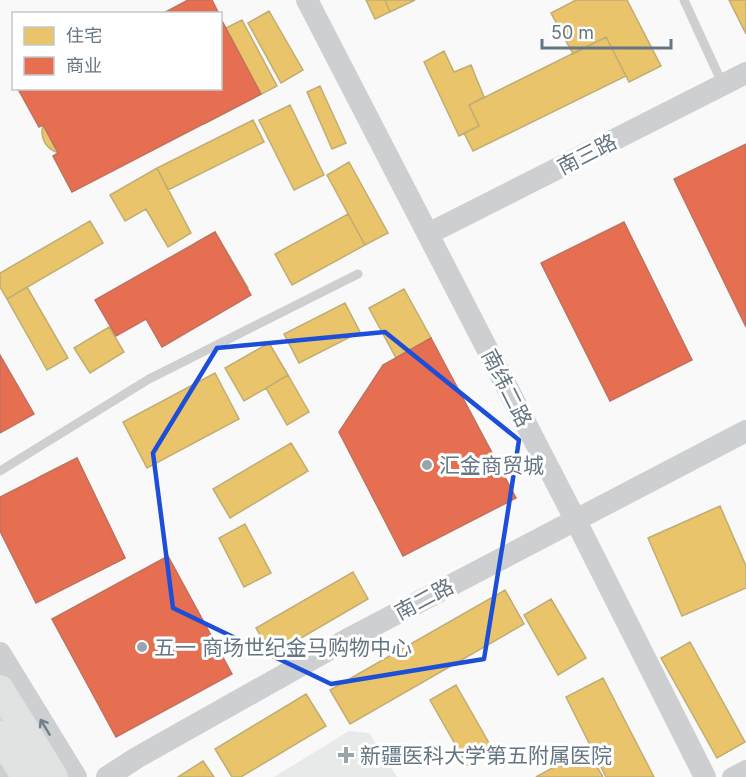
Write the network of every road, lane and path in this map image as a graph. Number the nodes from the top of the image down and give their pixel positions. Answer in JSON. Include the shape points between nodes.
{"nodes":[{"id":1,"x":307,"y":0,"type":"edge"},
{"id":2,"x":684,"y":0,"type":"edge"},
{"id":3,"x":746,"y":73,"type":"edge"},
{"id":4,"x":723,"y":85,"type":"junction"},
{"id":5,"x":428,"y":234,"type":"junction"},
{"id":6,"x":358,"y":274,"type":"dead end"},
{"id":7,"x":746,"y":431,"type":"edge"},
{"id":8,"x":0,"y":471,"type":"edge"},
{"id":9,"x":575,"y":519,"type":"junction"},
{"id":10,"x":0,"y":653,"type":"edge"},
{"id":11,"x":0,"y":689,"type":"edge"},
{"id":12,"x":0,"y":735,"type":"edge"},
{"id":13,"x":746,"y":769,"type":"edge"},
{"id":14,"x":25,"y":777,"type":"edge"},
{"id":15,"x":54,"y":777,"type":"edge"},
{"id":16,"x":76,"y":777,"type":"edge"},
{"id":17,"x":107,"y":777,"type":"edge"},
{"id":18,"x":705,"y":777,"type":"edge"},
{"id":19,"x":731,"y":777,"type":"edge"}],
"edges":[{"from":1,"to":5,"type":"street","name":"南纬二路"},
{"from":2,"to":4,"type":"lane"},
{"from":3,"to":4,"type":"street","name":"南三路"},
{"from":4,"to":5,"type":"street","name":"南三路"},
{"from":5,"to":9,"type":"street","name":"南纬二路"},
{"from":6,"to":8,"type":"lane","via":[[149,380]]},
{"from":7,"to":9,"type":"street","name":"南二路"},
{"from":9,"to":17,"type":"street","name":"南二路","via":[[348,639]]},
{"from":9,"to":18,"type":"street","name":"南纬二路"},
{"from":16,"to":10,"type":"street","one_way":true},
{"from":11,"to":15,"type":"main road"},
{"from":12,"to":14,"type":"main road"},
{"from":13,"to":19,"type":"street"}]}
